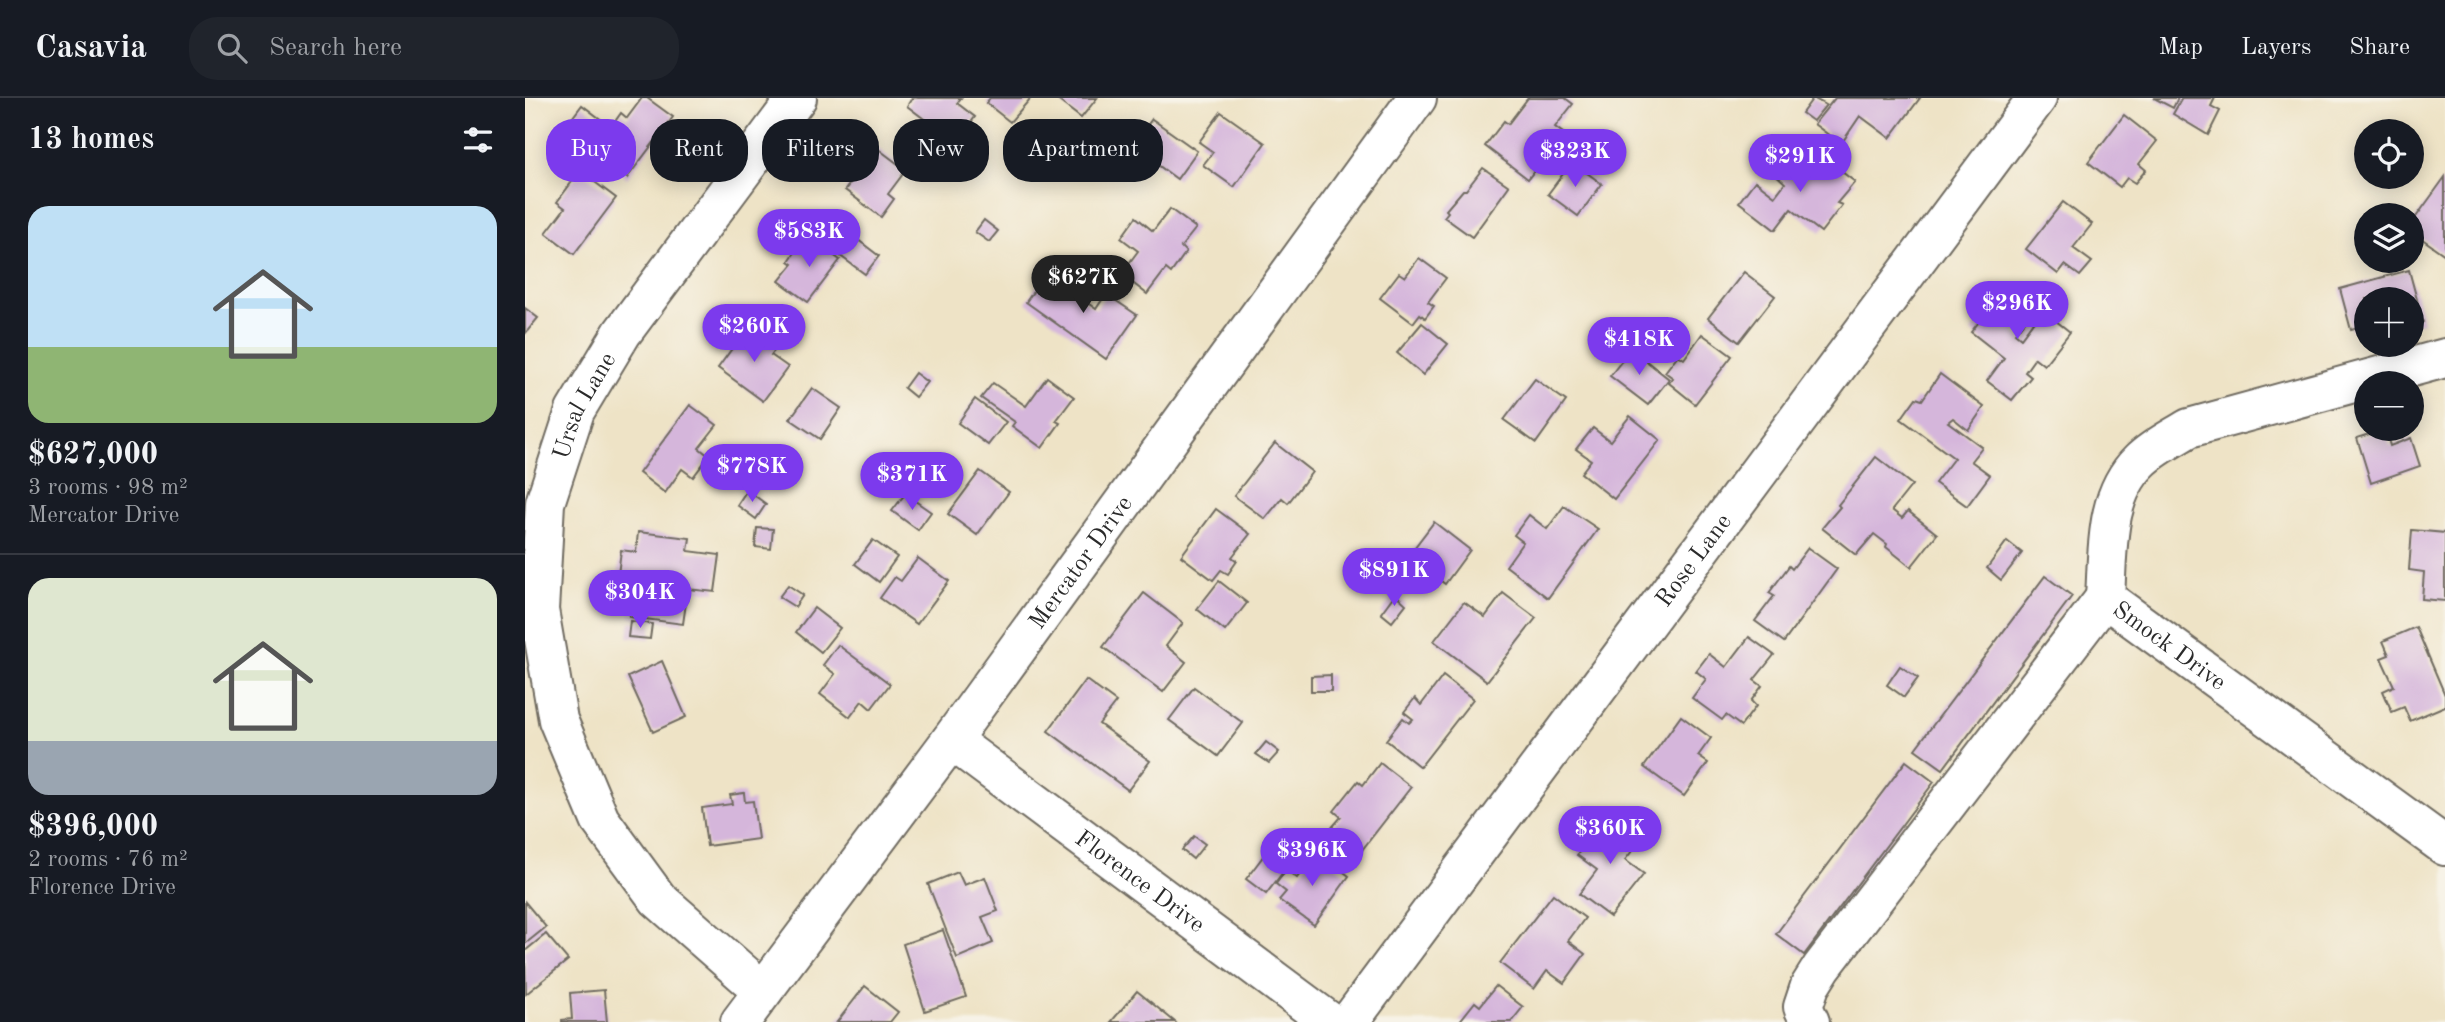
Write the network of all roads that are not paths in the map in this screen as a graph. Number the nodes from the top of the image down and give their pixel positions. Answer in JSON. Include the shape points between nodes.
{"nodes":[{"id":1,"x":797,"y":98,"type":"edge"},
{"id":2,"x":1417,"y":98,"type":"edge"},
{"id":3,"x":2037,"y":98,"type":"edge"},
{"id":4,"x":2445,"y":358,"type":"edge"},
{"id":5,"x":2105,"y":598,"type":"junction"},
{"id":6,"x":951,"y":740,"type":"junction"},
{"id":7,"x":2445,"y":846,"type":"edge"},
{"id":8,"x":763,"y":991,"type":"junction"},
{"id":9,"x":740,"y":1022,"type":"edge"},
{"id":10,"x":1330,"y":1022,"type":"edge"},
{"id":11,"x":1349,"y":1022,"type":"edge"},
{"id":12,"x":1810,"y":1022,"type":"edge"}],
"edges":[{"from":1,"to":8,"type":"street","name":"Ursal Lane","via":[[622,333],[575,411],[545,503],[539,610],[558,720],[600,820],[658,899]]},
{"from":2,"to":6,"type":"street","name":"Mercator Drive"},
{"from":3,"to":11,"type":"street","name":"Rose Lane"},
{"from":4,"to":5,"type":"street","name":"Smock Drive","via":[[2189,428],[2160,445],[2139,461],[2123,482],[2111,515]]},
{"from":5,"to":7,"type":"street","name":"Smock Drive"},
{"from":5,"to":12,"type":"street","via":[[1822,967],[1803,1007]]},
{"from":6,"to":8,"type":"street","name":"Mercator Drive"},
{"from":6,"to":10,"type":"street","name":"Florence Drive"},
{"from":8,"to":9,"type":"street","name":"Mercator Drive"}]}
